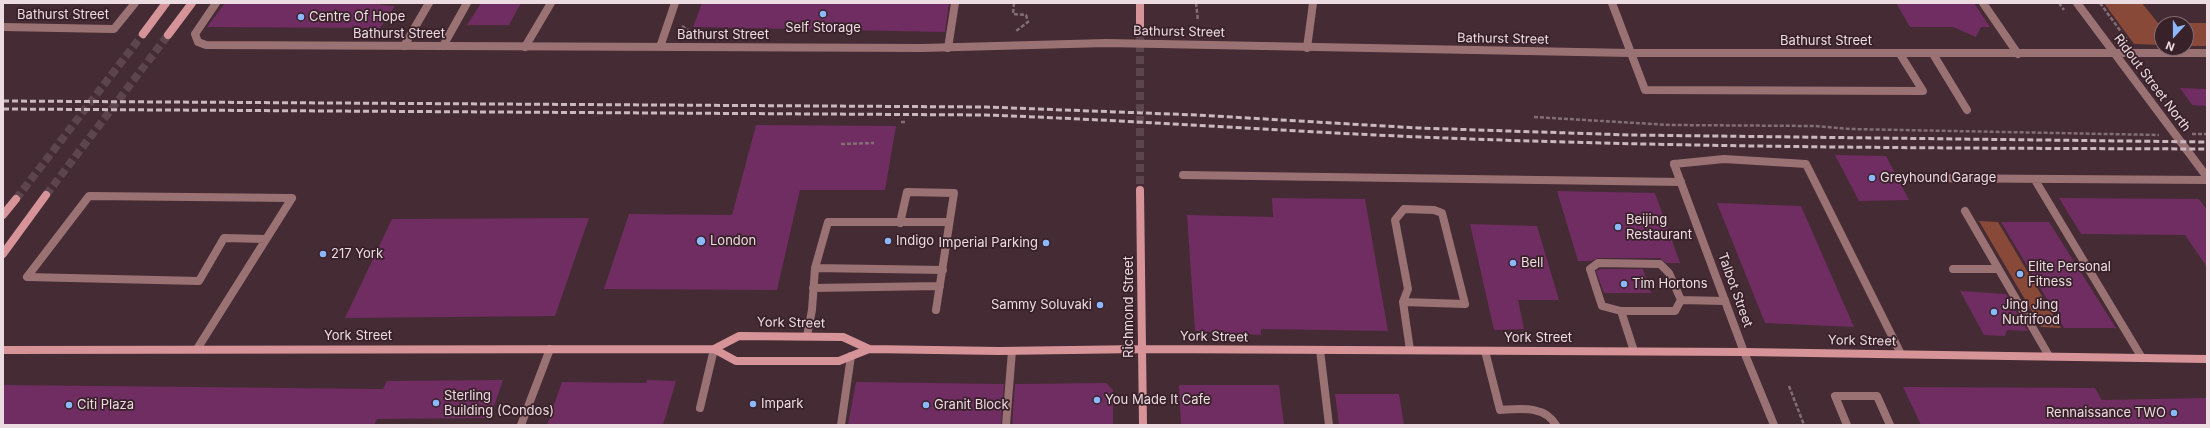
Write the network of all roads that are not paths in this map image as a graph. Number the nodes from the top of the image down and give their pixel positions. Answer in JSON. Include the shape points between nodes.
{"nodes":[{"id":1,"x":135,"y":3,"type":"edge"},
{"id":2,"x":166,"y":3,"type":"edge"},
{"id":3,"x":192,"y":3,"type":"edge"},
{"id":4,"x":216,"y":3,"type":"edge"},
{"id":5,"x":429,"y":3,"type":"edge"},
{"id":6,"x":467,"y":3,"type":"edge"},
{"id":7,"x":551,"y":3,"type":"edge"},
{"id":8,"x":675,"y":3,"type":"edge"},
{"id":9,"x":956,"y":3,"type":"edge"},
{"id":10,"x":1140,"y":3,"type":"edge"},
{"id":11,"x":1313,"y":3,"type":"edge"},
{"id":12,"x":1612,"y":3,"type":"edge"},
{"id":13,"x":1983,"y":3,"type":"edge"},
{"id":14,"x":2078,"y":3,"type":"edge"},
{"id":15,"x":3,"y":27,"type":"edge"},
{"id":16,"x":1140,"y":32,"type":"tunnel mouth"},
{"id":17,"x":143,"y":34,"type":"tunnel mouth"},
{"id":18,"x":168,"y":35,"type":"tunnel mouth"},
{"id":19,"x":404,"y":46,"type":"junction"},
{"id":20,"x":443,"y":46,"type":"junction"},
{"id":21,"x":525,"y":47,"type":"junction"},
{"id":22,"x":660,"y":47,"type":"junction"},
{"id":23,"x":948,"y":48,"type":"junction"},
{"id":24,"x":1307,"y":48,"type":"junction"},
{"id":25,"x":1631,"y":53,"type":"junction"},
{"id":26,"x":2207,"y":53,"type":"edge"},
{"id":27,"x":1900,"y":54,"type":"junction"},
{"id":28,"x":1933,"y":54,"type":"junction"},
{"id":29,"x":2018,"y":54,"type":"junction"},
{"id":30,"x":2115,"y":54,"type":"junction"},
{"id":31,"x":1967,"y":110,"type":"dead end"},
{"id":32,"x":1183,"y":175,"type":"dead end"},
{"id":33,"x":2207,"y":176,"type":"edge"},
{"id":34,"x":1911,"y":178,"type":"dead end"},
{"id":35,"x":2035,"y":180,"type":"junction"},
{"id":36,"x":2207,"y":180,"type":"edge"},
{"id":37,"x":1681,"y":182,"type":"junction"},
{"id":38,"x":1140,"y":190,"type":"tunnel mouth"},
{"id":39,"x":46,"y":196,"type":"tunnel mouth"},
{"id":40,"x":16,"y":199,"type":"tunnel mouth"},
{"id":41,"x":1965,"y":211,"type":"dead end"},
{"id":42,"x":3,"y":215,"type":"edge"},
{"id":43,"x":949,"y":222,"type":"junction"},
{"id":44,"x":900,"y":223,"type":"junction"},
{"id":45,"x":266,"y":240,"type":"junction"},
{"id":46,"x":3,"y":254,"type":"edge"},
{"id":47,"x":815,"y":268,"type":"junction"},
{"id":48,"x":1953,"y":269,"type":"dead end"},
{"id":49,"x":1998,"y":269,"type":"junction"},
{"id":50,"x":943,"y":270,"type":"junction"},
{"id":51,"x":940,"y":286,"type":"junction"},
{"id":52,"x":813,"y":288,"type":"junction"},
{"id":53,"x":1682,"y":300,"type":"junction"},
{"id":54,"x":1725,"y":301,"type":"junction"},
{"id":55,"x":1403,"y":302,"type":"junction"},
{"id":56,"x":936,"y":310,"type":"dead end"},
{"id":57,"x":1621,"y":311,"type":"junction"},
{"id":58,"x":807,"y":336,"type":"junction"},
{"id":59,"x":197,"y":349,"type":"junction"},
{"id":60,"x":550,"y":349,"type":"junction"},
{"id":61,"x":869,"y":349,"type":"junction"},
{"id":62,"x":1142,"y":349,"type":"junction"},
{"id":63,"x":3,"y":350,"type":"edge"},
{"id":64,"x":714,"y":350,"type":"junction"},
{"id":65,"x":1320,"y":350,"type":"junction"},
{"id":66,"x":1410,"y":350,"type":"junction"},
{"id":67,"x":1012,"y":351,"type":"junction"},
{"id":68,"x":1485,"y":351,"type":"junction"},
{"id":69,"x":1634,"y":351,"type":"junction"},
{"id":70,"x":1744,"y":352,"type":"junction"},
{"id":71,"x":1901,"y":354,"type":"junction"},
{"id":72,"x":852,"y":356,"type":"junction"},
{"id":73,"x":2049,"y":356,"type":"junction"},
{"id":74,"x":2142,"y":358,"type":"junction"},
{"id":75,"x":2207,"y":359,"type":"edge"},
{"id":76,"x":700,"y":408,"type":"dead end"},
{"id":77,"x":521,"y":425,"type":"edge"},
{"id":78,"x":841,"y":425,"type":"edge"},
{"id":79,"x":1006,"y":425,"type":"edge"},
{"id":80,"x":1143,"y":425,"type":"edge"},
{"id":81,"x":1329,"y":425,"type":"edge"},
{"id":82,"x":1556,"y":425,"type":"edge"},
{"id":83,"x":1774,"y":425,"type":"edge"},
{"id":84,"x":1848,"y":425,"type":"edge"},
{"id":85,"x":1890,"y":425,"type":"edge"}],
"edges":[{"from":1,"to":15,"type":"street","name":"Bathurst Street","via":[[114,29]]},
{"from":2,"to":17,"type":"main road"},
{"from":3,"to":18,"type":"main road"},
{"from":4,"to":19,"type":"street","name":"Bathurst Street","via":[[195,34],[195,40],[199,44]]},
{"from":5,"to":19,"type":"street"},
{"from":6,"to":20,"type":"street"},
{"from":7,"to":21,"type":"street"},
{"from":8,"to":22,"type":"street"},
{"from":9,"to":23,"type":"street"},
{"from":10,"to":16,"type":"main road"},
{"from":11,"to":24,"type":"street","via":[[1314,12],[1306,37]]},
{"from":12,"to":25,"type":"street"},
{"from":13,"to":29,"type":"street"},
{"from":14,"to":30,"type":"street","name":"Ridout Street North"},
{"from":19,"to":20,"type":"street","name":"Bathurst Street"},
{"from":20,"to":21,"type":"street","name":"Bathurst Street"},
{"from":21,"to":22,"type":"street","name":"Bathurst Street"},
{"from":22,"to":23,"type":"street","name":"Bathurst Street"},
{"from":23,"to":24,"type":"street","name":"Bathurst Street","via":[[1106,43]]},
{"from":24,"to":25,"type":"street","name":"Bathurst Street"},
{"from":25,"to":27,"type":"street","name":"Bathurst Street"},
{"from":25,"to":27,"type":"street","via":[[1645,90],[1923,91]]},
{"from":26,"to":30,"type":"street","name":"Bathurst Street"},
{"from":27,"to":28,"type":"street","name":"Bathurst Street"},
{"from":28,"to":29,"type":"street","name":"Bathurst Street"},
{"from":28,"to":31,"type":"street"},
{"from":29,"to":30,"type":"street","name":"Bathurst Street"},
{"from":30,"to":33,"type":"street","name":"Ridout Street North"},
{"from":32,"to":37,"type":"street"},
{"from":34,"to":35,"type":"street"},
{"from":35,"to":36,"type":"street"},
{"from":35,"to":74,"type":"street"},
{"from":37,"to":54,"type":"street","name":"Talbot Street"},
{"from":37,"to":71,"type":"street","name":"Talbot Street","via":[[1674,164],[1724,159],[1806,164]]},
{"from":38,"to":62,"type":"main road","name":"Richmond Street"},
{"from":39,"to":46,"type":"main road"},
{"from":40,"to":42,"type":"main road"},
{"from":41,"to":49,"type":"street"},
{"from":43,"to":44,"type":"street"},
{"from":43,"to":44,"type":"street","via":[[954,193],[907,192]]},
{"from":43,"to":50,"type":"street"},
{"from":44,"to":47,"type":"street","via":[[828,222]]},
{"from":45,"to":45,"type":"street","via":[[292,198],[89,196],[27,277],[199,282],[224,238]]},
{"from":45,"to":59,"type":"street"},
{"from":47,"to":50,"type":"street"},
{"from":47,"to":52,"type":"street"},
{"from":48,"to":49,"type":"street"},
{"from":49,"to":73,"type":"street"},
{"from":50,"to":51,"type":"street"},
{"from":51,"to":52,"type":"street"},
{"from":51,"to":56,"type":"street"},
{"from":52,"to":58,"type":"street"},
{"from":53,"to":54,"type":"street"},
{"from":53,"to":57,"type":"street","via":[[1675,311]]},
{"from":53,"to":57,"type":"street","via":[[1670,273],[1660,264],[1598,263],[1590,269],[1602,306]]},
{"from":54,"to":70,"type":"street","name":"Talbot Street"},
{"from":55,"to":55,"type":"street","via":[[1408,289],[1395,220],[1404,209],[1434,210],[1442,213],[1465,304]]},
{"from":55,"to":66,"type":"street"},
{"from":57,"to":69,"type":"street"},
{"from":58,"to":61,"type":"main road","name":"York Street","via":[[843,337]]},
{"from":58,"to":64,"type":"main road","name":"York Street","via":[[739,336]]},
{"from":59,"to":60,"type":"main road","name":"York Street"},
{"from":59,"to":63,"type":"main road","name":"York Street"},
{"from":60,"to":64,"type":"main road","name":"York Street"},
{"from":60,"to":77,"type":"street"},
{"from":61,"to":67,"type":"main road","name":"York Street"},
{"from":61,"to":72,"type":"main road","name":"York Street"},
{"from":62,"to":65,"type":"main road","name":"York Street"},
{"from":62,"to":67,"type":"main road","name":"York Street"},
{"from":62,"to":80,"type":"main road","name":"Richmond Street"},
{"from":64,"to":72,"type":"main road","name":"York Street","via":[[736,361],[839,361]]},
{"from":64,"to":76,"type":"street"},
{"from":65,"to":66,"type":"main road","name":"York Street"},
{"from":65,"to":81,"type":"street"},
{"from":66,"to":68,"type":"main road","name":"York Street"},
{"from":67,"to":79,"type":"street"},
{"from":68,"to":69,"type":"main road","name":"York Street"},
{"from":68,"to":82,"type":"street","via":[[1500,410],[1542,411],[1550,415]]},
{"from":69,"to":70,"type":"main road","name":"York Street"},
{"from":70,"to":71,"type":"main road","name":"York Street"},
{"from":70,"to":83,"type":"street","name":"Talbot Street"},
{"from":71,"to":73,"type":"main road","name":"York Street"},
{"from":72,"to":78,"type":"street"},
{"from":73,"to":74,"type":"main road","name":"York Street"},
{"from":74,"to":75,"type":"main road","name":"York Street"},
{"from":84,"to":85,"type":"street","via":[[1835,396],[1877,396]]}]}
